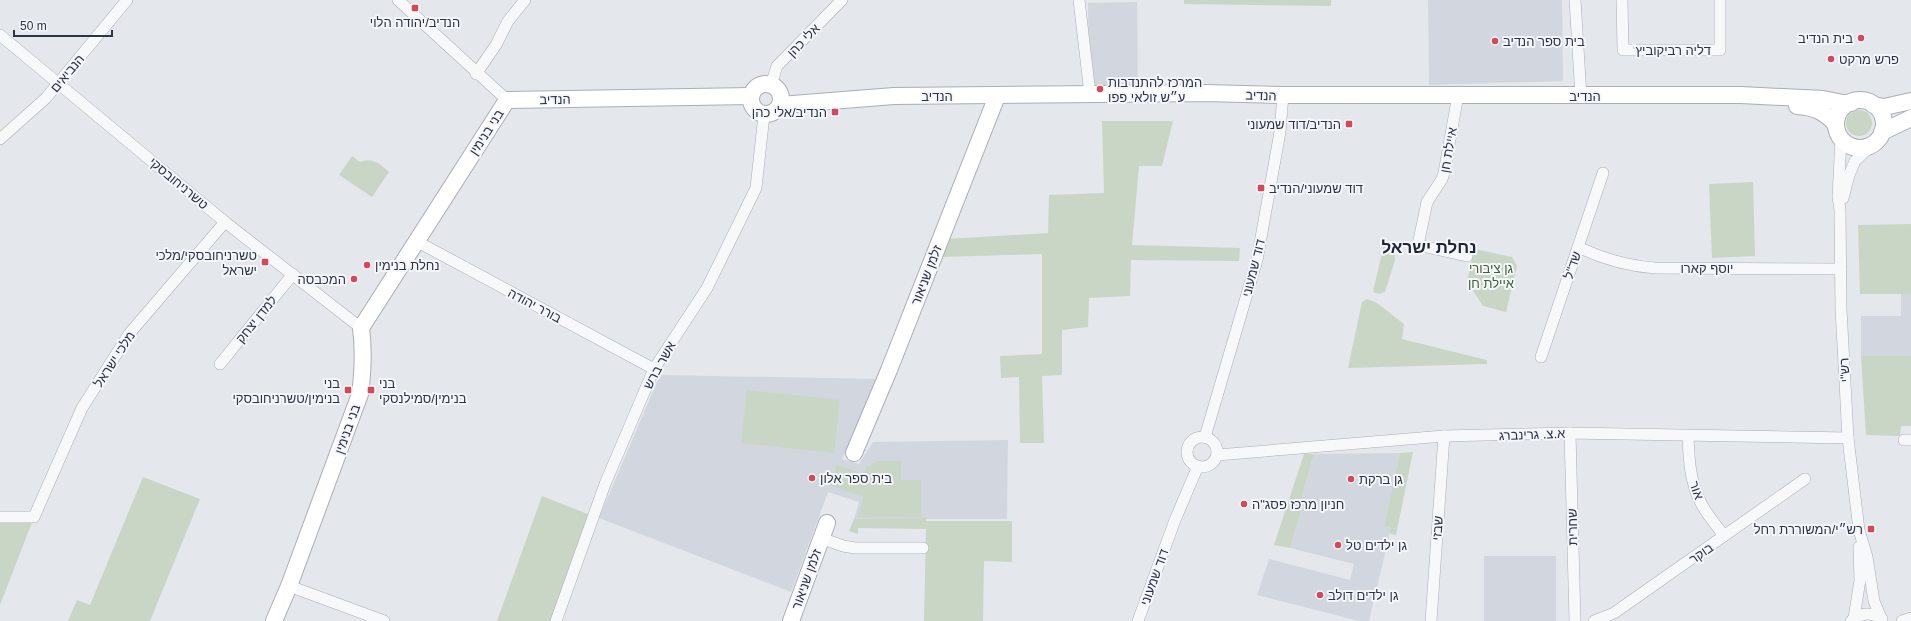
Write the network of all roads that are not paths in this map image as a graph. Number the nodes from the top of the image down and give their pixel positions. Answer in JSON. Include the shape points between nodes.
{"nodes":[{"id":1,"x":128,"y":0,"type":"edge"},
{"id":2,"x":398,"y":0,"type":"edge"},
{"id":3,"x":525,"y":0,"type":"edge"},
{"id":4,"x":842,"y":0,"type":"edge"},
{"id":5,"x":1079,"y":0,"type":"edge"},
{"id":6,"x":1575,"y":0,"type":"edge"},
{"id":7,"x":1622,"y":0,"type":"edge"},
{"id":8,"x":1720,"y":0,"type":"edge"},
{"id":9,"x":0,"y":35,"type":"edge"},
{"id":10,"x":476,"y":74,"type":"junction"},
{"id":11,"x":59,"y":82,"type":"junction"},
{"id":12,"x":771,"y":85,"type":"junction"},
{"id":13,"x":1090,"y":94,"type":"junction"},
{"id":14,"x":1283,"y":95,"type":"junction"},
{"id":15,"x":1458,"y":95,"type":"junction"},
{"id":16,"x":1741,"y":95,"type":"junction"},
{"id":17,"x":751,"y":96,"type":"junction"},
{"id":18,"x":997,"y":96,"type":"junction"},
{"id":19,"x":1580,"y":96,"type":"junction"},
{"id":20,"x":507,"y":100,"type":"junction"},
{"id":21,"x":1911,"y":101,"type":"edge"},
{"id":22,"x":1851,"y":103,"type":"junction"},
{"id":23,"x":1874,"y":104,"type":"junction"},
{"id":24,"x":780,"y":105,"type":"junction"},
{"id":25,"x":764,"y":115,"type":"junction"},
{"id":26,"x":1911,"y":118,"type":"edge"},
{"id":27,"x":1839,"y":132,"type":"junction"},
{"id":28,"x":1878,"y":138,"type":"junction"},
{"id":29,"x":0,"y":139,"type":"edge"},
{"id":30,"x":1603,"y":173,"type":"dead end"},
{"id":31,"x":1840,"y":210,"type":"junction"},
{"id":32,"x":225,"y":222,"type":"junction"},
{"id":33,"x":416,"y":241,"type":"junction"},
{"id":34,"x":1578,"y":247,"type":"junction"},
{"id":35,"x":1467,"y":256,"type":"dead end"},
{"id":36,"x":1841,"y":269,"type":"junction"},
{"id":37,"x":293,"y":274,"type":"junction"},
{"id":38,"x":361,"y":328,"type":"junction"},
{"id":39,"x":1541,"y":357,"type":"dead end"},
{"id":40,"x":220,"y":364,"type":"dead end"},
{"id":41,"x":654,"y":370,"type":"junction"},
{"id":42,"x":1570,"y":433,"type":"junction"},
{"id":43,"x":1444,"y":436,"type":"junction"},
{"id":44,"x":1205,"y":437,"type":"junction"},
{"id":45,"x":1688,"y":437,"type":"junction"},
{"id":46,"x":1848,"y":438,"type":"junction"},
{"id":47,"x":854,"y":453,"type":"dead end"},
{"id":48,"x":1217,"y":455,"type":"junction"},
{"id":49,"x":1198,"y":466,"type":"junction"},
{"id":50,"x":1805,"y":479,"type":"dead end"},
{"id":51,"x":0,"y":517,"type":"edge"},
{"id":52,"x":826,"y":523,"type":"dead end"},
{"id":53,"x":1859,"y":530,"type":"junction"},
{"id":54,"x":1724,"y":536,"type":"junction"},
{"id":55,"x":821,"y":538,"type":"junction"},
{"id":56,"x":923,"y":548,"type":"dead end"},
{"id":57,"x":289,"y":586,"type":"junction"},
{"id":58,"x":1911,"y":618,"type":"edge"},
{"id":59,"x":1853,"y":620,"type":"edge"},
{"id":60,"x":1883,"y":620,"type":"edge"},
{"id":61,"x":274,"y":621,"type":"edge"},
{"id":62,"x":384,"y":621,"type":"edge"},
{"id":63,"x":556,"y":621,"type":"edge"},
{"id":64,"x":791,"y":621,"type":"edge"},
{"id":65,"x":1138,"y":621,"type":"edge"},
{"id":66,"x":1431,"y":621,"type":"edge"},
{"id":67,"x":1575,"y":621,"type":"edge"},
{"id":68,"x":1594,"y":621,"type":"edge"},
{"id":69,"x":1902,"y":621,"type":"edge"}],
"edges":[{"from":1,"to":11,"type":"street","name":"הנביאים"},
{"from":2,"to":10,"type":"street"},
{"from":3,"to":10,"type":"street","via":[[508,21],[496,45]]},
{"from":4,"to":12,"type":"street","name":"אלי כהן","via":[[777,66]]},
{"from":5,"to":13,"type":"street"},
{"from":6,"to":19,"type":"street"},
{"from":7,"to":8,"type":"street","name":"'דליה רביקוביץ","via":[[1623,50],[1720,50]]},
{"from":9,"to":11,"type":"street","name":"טשרניחובסקי"},
{"from":10,"to":20,"type":"street"},
{"from":11,"to":29,"type":"street","name":"הנביאים","via":[[46,98]]},
{"from":11,"to":32,"type":"street","name":"טשרניחובסקי"},
{"from":12,"to":17,"type":"street","via":[[759,86]]},
{"from":12,"to":24,"type":"street","via":[[780,93]]},
{"from":13,"to":14,"type":"street","name":"הנדיב"},
{"from":13,"to":18,"type":"street","name":"הנדיב"},
{"from":14,"to":15,"type":"street","name":"הנדיב"},
{"from":14,"to":44,"type":"street","name":"דוד שמעוני","via":[[1280,132],[1257,260]]},
{"from":15,"to":19,"type":"street","name":"הנדיב"},
{"from":15,"to":35,"type":"street","name":"איילת חן","via":[[1442,179],[1429,196],[1418,245]]},
{"from":16,"to":19,"type":"street","name":"הנדיב"},
{"from":16,"to":22,"type":"street","name":"הנדיב"},
{"from":16,"to":27,"type":"street","name":"הנדיב","via":[[1771,105],[1817,109],[1829,116]]},
{"from":17,"to":20,"type":"street","name":"הנדיב"},
{"from":17,"to":25,"type":"street","via":[[753,108]]},
{"from":18,"to":24,"type":"street","name":"הנדיב","via":[[894,96]]},
{"from":18,"to":47,"type":"street","name":"זלמן שניאור"},
{"from":20,"to":33,"type":"street","name":"בני בנימין"},
{"from":21,"to":23,"type":"street","via":[[1884,107]]},
{"from":22,"to":23,"type":"street","via":[[1861,100]]},
{"from":22,"to":27,"type":"street","via":[[1840,111]]},
{"from":23,"to":28,"type":"street","via":[[1883,120]]},
{"from":24,"to":25,"type":"street","via":[[775,112]]},
{"from":25,"to":41,"type":"street","name":"אשר ברש","via":[[756,188],[707,288]]},
{"from":26,"to":28,"type":"street"},
{"from":27,"to":28,"type":"street","via":[[1853,147],[1867,147]]},
{"from":27,"to":31,"type":"street","name":"רש\"י"},
{"from":28,"to":31,"type":"street","name":"רש\"י","via":[[1855,161]]},
{"from":30,"to":34,"type":"street","name":"שד\"ל"},
{"from":31,"to":36,"type":"street","name":"רש\"י"},
{"from":32,"to":37,"type":"street","name":"טשרניחובסקי"},
{"from":32,"to":51,"type":"street","name":"מלכי ישראל","via":[[129,334],[82,408],[34,517]]},
{"from":33,"to":38,"type":"street","name":"בני בנימין"},
{"from":33,"to":41,"type":"street","name":"בורר יהודה"},
{"from":34,"to":36,"type":"street","name":"יוסף קארו","via":[[1596,256],[1637,267]]},
{"from":34,"to":39,"type":"street","name":"שד\"ל"},
{"from":36,"to":46,"type":"street","name":"רש\"י"},
{"from":37,"to":38,"type":"street","name":"טשרניחובסקי"},
{"from":37,"to":40,"type":"street","name":"למדן יצחק"},
{"from":38,"to":57,"type":"street","name":"בני בנימין","via":[[364,347],[360,394]]},
{"from":41,"to":63,"type":"street","name":"אשר ברש","via":[[605,484]]},
{"from":42,"to":43,"type":"street","name":"א.צ. גרינברג"},
{"from":42,"to":45,"type":"street","name":"א.צ. גרינברג"},
{"from":42,"to":67,"type":"street","name":"שחרית"},
{"from":43,"to":48,"type":"street","name":"א.צ. גרינברג"},
{"from":43,"to":66,"type":"street","name":"שבזי"},
{"from":44,"to":48,"type":"street","via":[[1214,442]]},
{"from":44,"to":49,"type":"street","via":[[1193,440],[1188,447],[1190,461]]},
{"from":45,"to":46,"type":"street","name":"א.צ. גרינברג"},
{"from":45,"to":54,"type":"street","name":"אור","via":[[1689,462],[1701,504]]},
{"from":46,"to":53,"type":"street","name":"רש\"י"},
{"from":48,"to":49,"type":"street","via":[[1210,465]]},
{"from":49,"to":65,"type":"street","name":"דוד שמעוני"},
{"from":50,"to":54,"type":"street","name":"בוקר"},
{"from":52,"to":55,"type":"street","name":"זלמן שניאור"},
{"from":53,"to":59,"type":"street","name":"רש\"י","via":[[1860,580]]},
{"from":53,"to":60,"type":"street","name":"רש\"י","via":[[1874,601]]},
{"from":54,"to":68,"type":"street","name":"בוקר","via":[[1614,613]]},
{"from":55,"to":56,"type":"street","name":"זלמן שניאור","via":[[855,548]]},
{"from":55,"to":64,"type":"street","name":"זלמן שניאור"},
{"from":57,"to":61,"type":"street","name":"בני בנימין"},
{"from":57,"to":62,"type":"street"},
{"from":58,"to":69,"type":"street"},
{"from":59,"to":60,"type":"street","via":[[1868,614]]}]}
